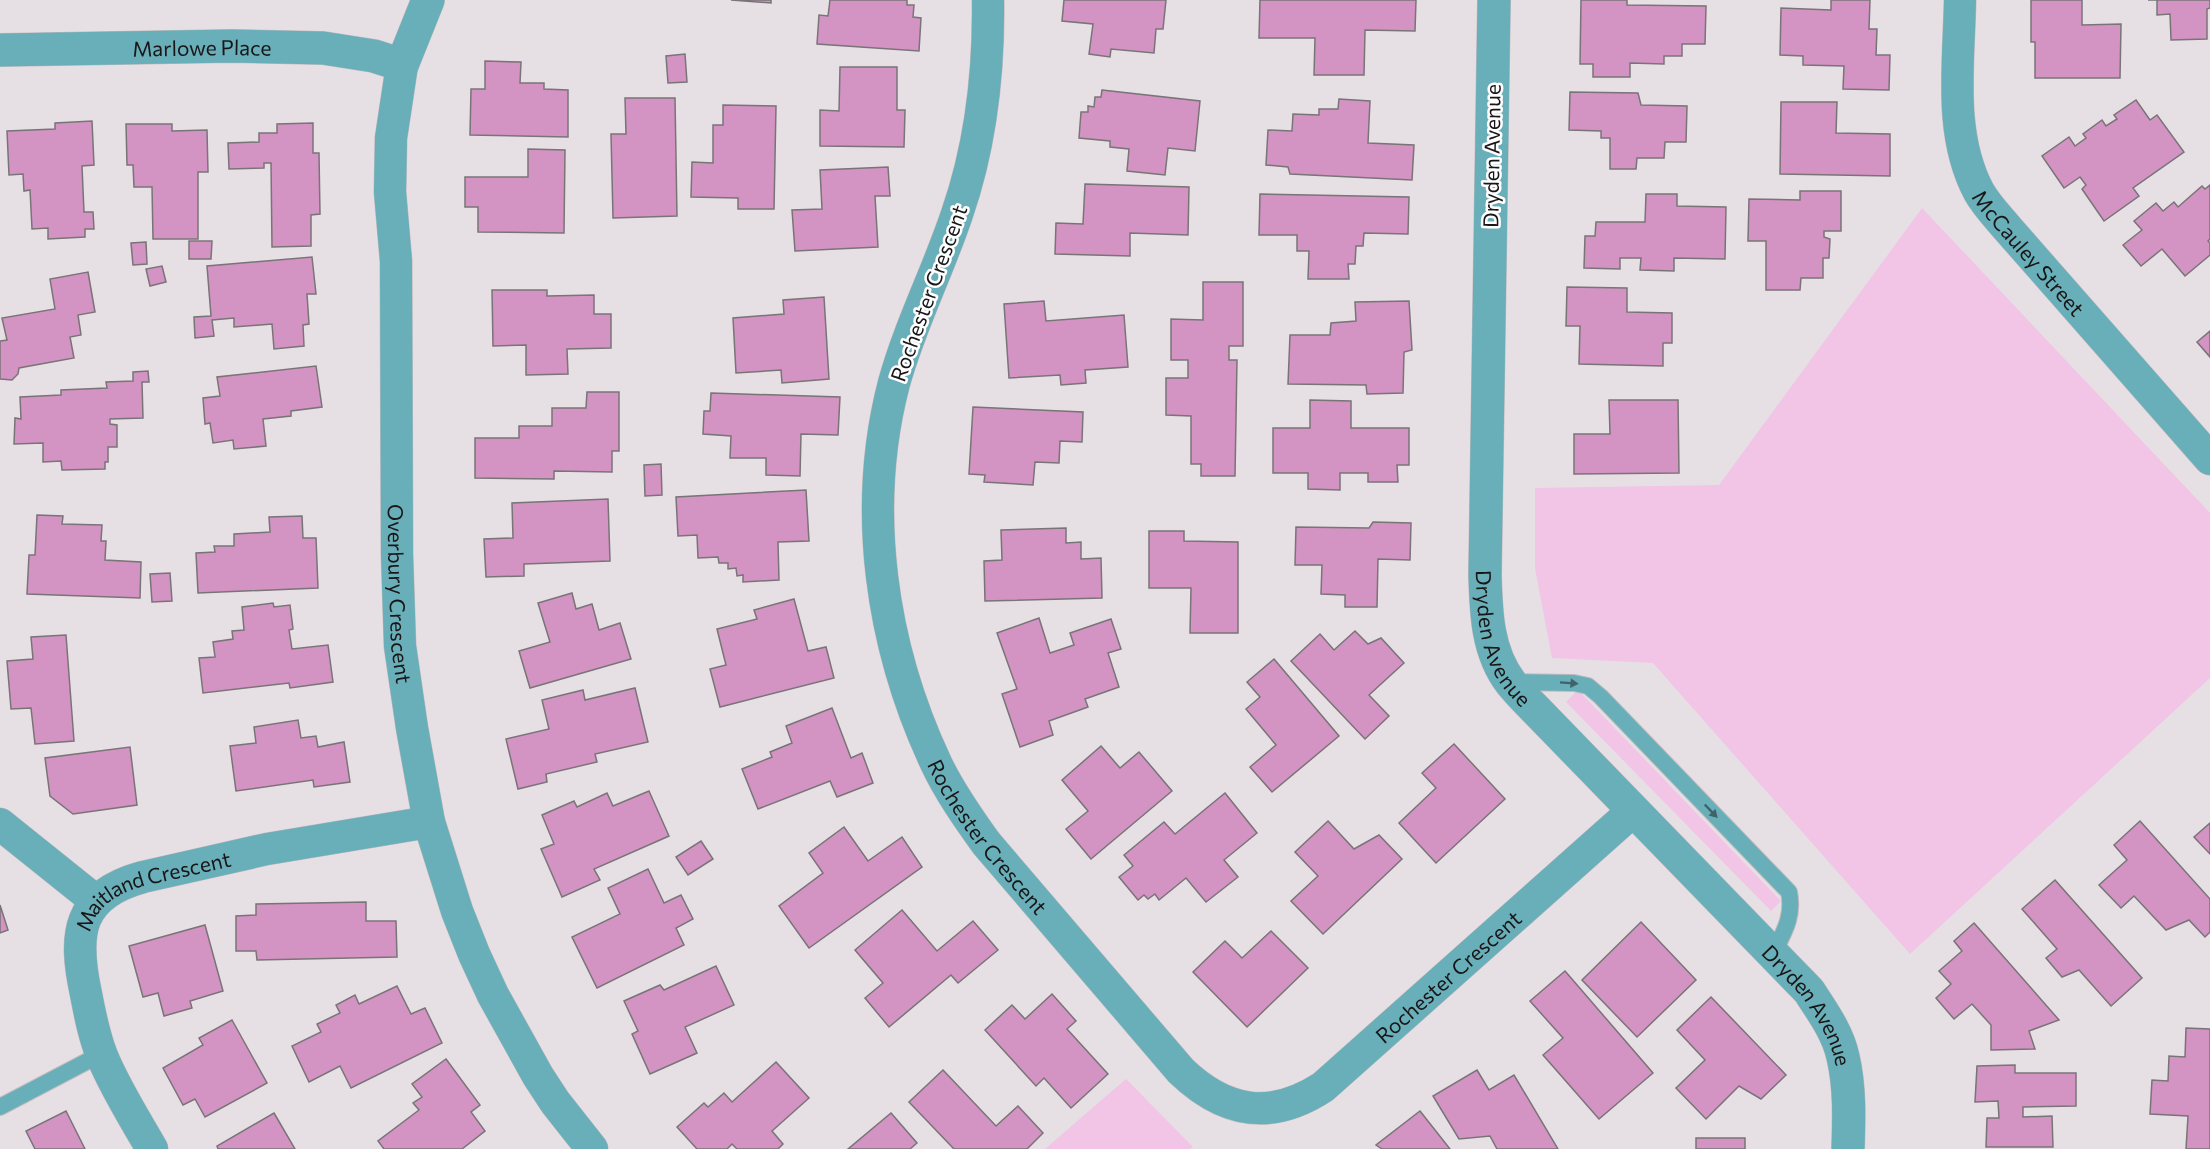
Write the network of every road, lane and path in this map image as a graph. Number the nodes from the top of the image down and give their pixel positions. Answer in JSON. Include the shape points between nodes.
{"nodes":[{"id":1,"x":428,"y":0,"type":"edge"},
{"id":2,"x":988,"y":0,"type":"edge"},
{"id":3,"x":1494,"y":0,"type":"edge"},
{"id":4,"x":1960,"y":0,"type":"edge"},
{"id":5,"x":0,"y":50,"type":"edge"},
{"id":6,"x":402,"y":65,"type":"junction"},
{"id":7,"x":2210,"y":459,"type":"edge"},
{"id":8,"x":1510,"y":682,"type":"junction"},
{"id":9,"x":1633,"y":811,"type":"junction"},
{"id":10,"x":429,"y":822,"type":"junction"},
{"id":11,"x":0,"y":824,"type":"edge"},
{"id":12,"x":96,"y":901,"type":"junction"},
{"id":13,"x":1773,"y":952,"type":"junction"},
{"id":14,"x":101,"y":1054,"type":"junction"},
{"id":15,"x":0,"y":1107,"type":"edge"},
{"id":16,"x":152,"y":1149,"type":"edge"},
{"id":17,"x":592,"y":1149,"type":"edge"},
{"id":18,"x":1848,"y":1149,"type":"edge"}],
"edges":[{"from":1,"to":6,"type":"street","name":"Overbury Crescent"},
{"from":2,"to":9,"type":"street","name":"Rochester Crescent","via":[[986,86],[976,149],[958,212],[894,384],[877,501],[884,593],[916,717],[936,765],[986,843],[1180,1071],[1198,1088],[1218,1099],[1260,1108],[1284,1106],[1323,1087]]},
{"from":3,"to":8,"type":"street","name":"Dryden Avenue","via":[[1485,575],[1492,644]]},
{"from":4,"to":7,"type":"street","name":"McCauley Street","via":[[1960,140],[1981,195]]},
{"from":5,"to":6,"type":"street","name":"Marlowe Place","via":[[323,48]]},
{"from":6,"to":10,"type":"street","name":"Overbury Crescent","via":[[394,104],[390,163],[396,261],[400,646]]},
{"from":8,"to":9,"type":"street","name":"Dryden Avenue"},
{"from":8,"to":13,"type":"lane","one_way":true,"via":[[1574,682],[1588,686],[1601,697],[1789,892],[1789,922]]},
{"from":9,"to":13,"type":"street","name":"Dryden Avenue"},
{"from":10,"to":12,"type":"street","name":"Maitland Crescent","via":[[287,845],[143,877],[108,890]]},
{"from":10,"to":17,"type":"street","name":"Overbury Crescent","via":[[457,911],[493,994],[538,1076]]},
{"from":11,"to":12,"type":"street"},
{"from":12,"to":14,"type":"street","name":"Maitland Crescent","via":[[87,916],[79,963]]},
{"from":13,"to":18,"type":"street","name":"Dryden Avenue","via":[[1809,991],[1843,1055],[1849,1092]]},
{"from":14,"to":15,"type":"lane"},
{"from":14,"to":16,"type":"street","name":"Maitland Crescent"}]}
